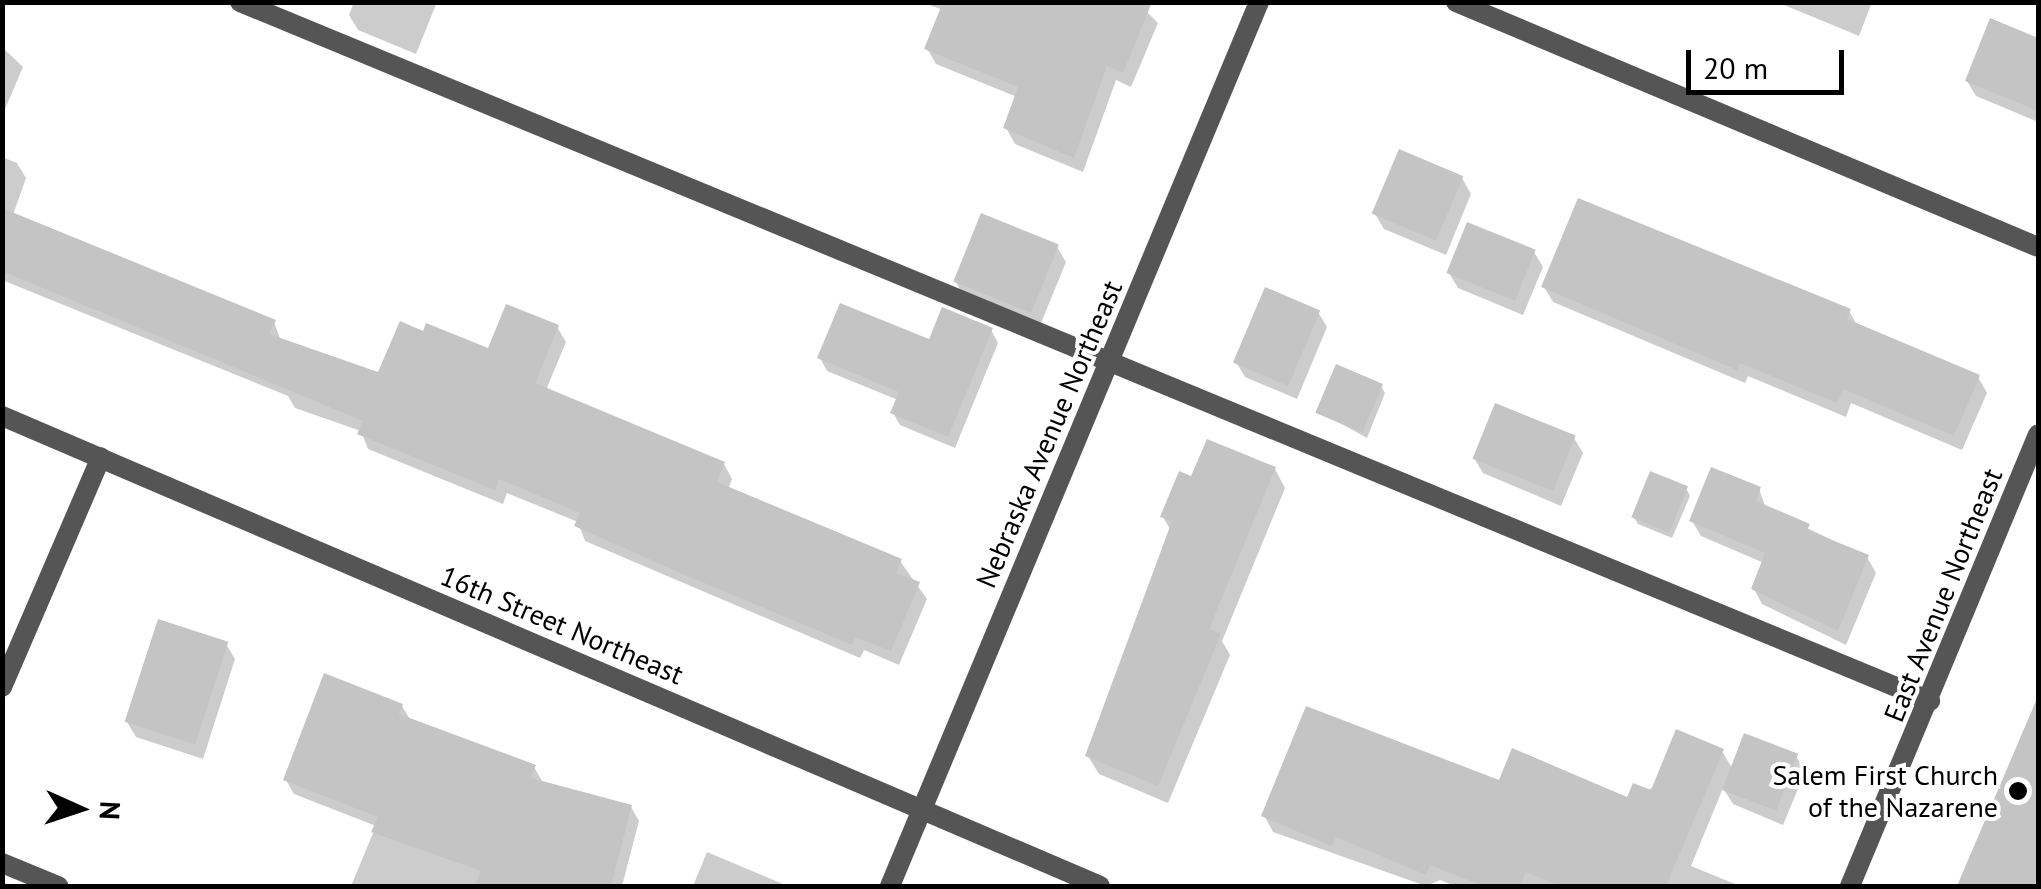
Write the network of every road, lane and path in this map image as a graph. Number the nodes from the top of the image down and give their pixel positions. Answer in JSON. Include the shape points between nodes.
{"nodes":[{"id":1,"x":240,"y":2,"type":"edge"},
{"id":2,"x":1259,"y":2,"type":"edge"},
{"id":3,"x":1456,"y":2,"type":"edge"},
{"id":4,"x":2038,"y":247,"type":"edge"},
{"id":5,"x":1108,"y":364,"type":"junction"},
{"id":6,"x":2,"y":416,"type":"edge"},
{"id":7,"x":2038,"y":435,"type":"edge"},
{"id":8,"x":101,"y":457,"type":"junction"},
{"id":9,"x":2,"y":687,"type":"edge"},
{"id":10,"x":1930,"y":701,"type":"junction"},
{"id":11,"x":922,"y":810,"type":"junction"},
{"id":12,"x":2,"y":863,"type":"edge"},
{"id":13,"x":58,"y":886,"type":"edge"},
{"id":14,"x":890,"y":886,"type":"edge"},
{"id":15,"x":1100,"y":886,"type":"edge"},
{"id":16,"x":1850,"y":886,"type":"edge"}],
"edges":[{"from":1,"to":5,"type":"street"},
{"from":2,"to":5,"type":"street","name":"Nebraska Avenue Northeast"},
{"from":3,"to":4,"type":"street"},
{"from":5,"to":10,"type":"street"},
{"from":5,"to":11,"type":"street","name":"Nebraska Avenue Northeast"},
{"from":6,"to":8,"type":"street","name":"16th Street Northeast"},
{"from":7,"to":10,"type":"street","name":"East Avenue Northeast"},
{"from":8,"to":9,"type":"street"},
{"from":8,"to":11,"type":"street","name":"16th Street Northeast"},
{"from":10,"to":16,"type":"street","name":"East Avenue Northeast"},
{"from":11,"to":14,"type":"street","name":"Nebraska Avenue Northeast"},
{"from":11,"to":15,"type":"street","name":"16th Street Northeast"},
{"from":12,"to":13,"type":"street"}]}
